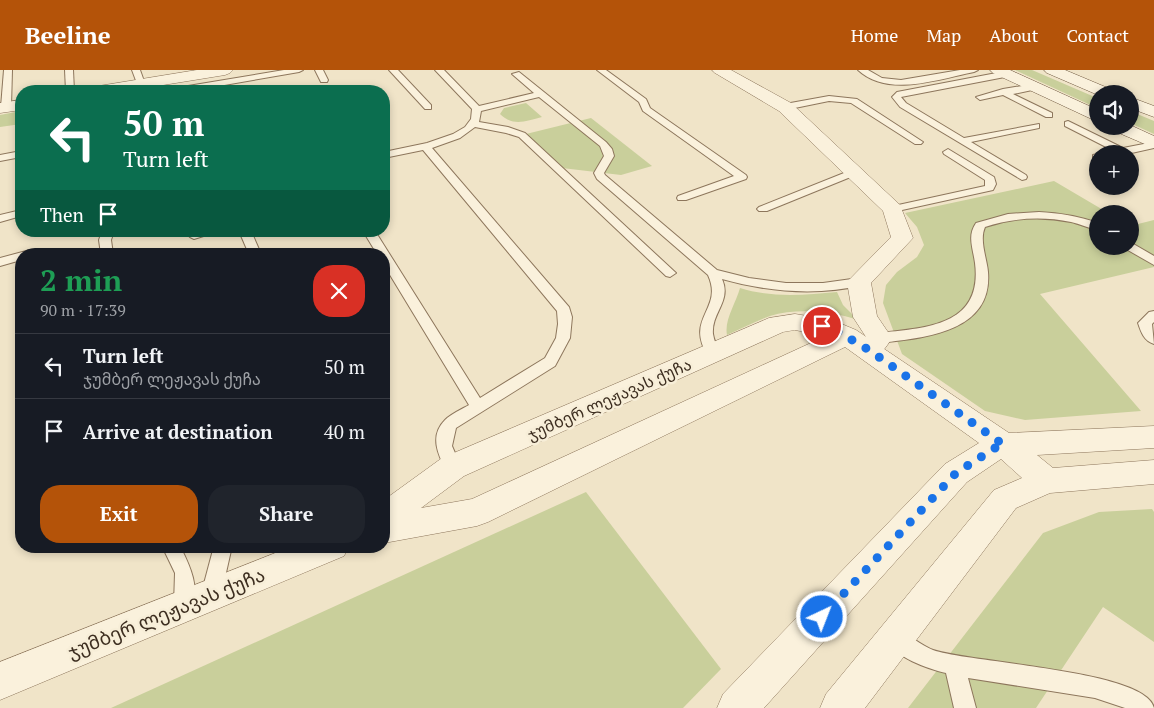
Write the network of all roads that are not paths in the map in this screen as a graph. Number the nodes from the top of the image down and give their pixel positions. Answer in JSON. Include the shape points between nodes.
{"nodes":[{"id":1,"x":8,"y":70,"type":"edge"},
{"id":2,"x":69,"y":70,"type":"edge"},
{"id":3,"x":225,"y":70,"type":"edge"},
{"id":4,"x":299,"y":70,"type":"edge"},
{"id":5,"x":319,"y":70,"type":"edge"},
{"id":6,"x":393,"y":70,"type":"edge"},
{"id":7,"x":439,"y":70,"type":"edge"},
{"id":8,"x":601,"y":70,"type":"edge"},
{"id":9,"x":720,"y":70,"type":"edge"},
{"id":10,"x":862,"y":70,"type":"edge"},
{"id":11,"x":974,"y":70,"type":"edge"},
{"id":12,"x":1052,"y":70,"type":"edge"},
{"id":13,"x":1003,"y":72,"type":"edge"},
{"id":14,"x":516,"y":74,"type":"dead end"},
{"id":15,"x":139,"y":77,"type":"edge"},
{"id":16,"x":324,"y":80,"type":"dead end"},
{"id":17,"x":70,"y":85,"type":"edge"},
{"id":18,"x":116,"y":85,"type":"edge"},
{"id":19,"x":211,"y":85,"type":"edge"},
{"id":20,"x":1089,"y":86,"type":"edge"},
{"id":21,"x":1034,"y":87,"type":"junction"},
{"id":22,"x":1003,"y":92,"type":"junction"},
{"id":23,"x":541,"y":94,"type":"junction"},
{"id":24,"x":980,"y":97,"type":"dead end"},
{"id":25,"x":1139,"y":106,"type":"edge"},
{"id":26,"x":9,"y":107,"type":"edge"},
{"id":27,"x":428,"y":107,"type":"dead end"},
{"id":28,"x":785,"y":107,"type":"junction"},
{"id":29,"x":477,"y":109,"type":"junction"},
{"id":30,"x":1154,"y":112,"type":"edge"},
{"id":31,"x":1089,"y":113,"type":"edge"},
{"id":32,"x":1049,"y":115,"type":"dead end"},
{"id":33,"x":473,"y":124,"type":"junction"},
{"id":34,"x":1068,"y":124,"type":"dead end"},
{"id":35,"x":1036,"y":126,"type":"dead end"},
{"id":36,"x":1136,"y":135,"type":"edge"},
{"id":37,"x":962,"y":141,"type":"junction"},
{"id":38,"x":918,"y":142,"type":"dead end"},
{"id":39,"x":1154,"y":144,"type":"edge"},
{"id":40,"x":424,"y":145,"type":"junction"},
{"id":41,"x":1104,"y":145,"type":"edge"},
{"id":42,"x":1139,"y":148,"type":"edge"},
{"id":43,"x":948,"y":152,"type":"dead end"},
{"id":44,"x":390,"y":154,"type":"edge"},
{"id":45,"x":15,"y":155,"type":"edge"},
{"id":46,"x":0,"y":158,"type":"edge"},
{"id":47,"x":854,"y":172,"type":"junction"},
{"id":48,"x":1022,"y":177,"type":"dead end"},
{"id":49,"x":682,"y":198,"type":"dead end"},
{"id":50,"x":763,"y":209,"type":"dead end"},
{"id":51,"x":893,"y":209,"type":"junction"},
{"id":52,"x":15,"y":215,"type":"edge"},
{"id":53,"x":0,"y":219,"type":"edge"},
{"id":54,"x":1089,"y":224,"type":"edge"},
{"id":55,"x":373,"y":237,"type":"edge"},
{"id":56,"x":379,"y":248,"type":"edge"},
{"id":57,"x":1139,"y":251,"type":"edge"},
{"id":58,"x":15,"y":258,"type":"edge"},
{"id":59,"x":1154,"y":260,"type":"edge"},
{"id":60,"x":0,"y":262,"type":"edge"},
{"id":61,"x":390,"y":265,"type":"edge"},
{"id":62,"x":670,"y":273,"type":"dead end"},
{"id":63,"x":713,"y":273,"type":"junction"},
{"id":64,"x":859,"y":282,"type":"junction"},
{"id":65,"x":1154,"y":315,"type":"edge"},
{"id":66,"x":1154,"y":339,"type":"edge"},
{"id":67,"x":865,"y":341,"type":"junction"},
{"id":68,"x":714,"y":353,"type":"junction"},
{"id":69,"x":478,"y":407,"type":"junction"},
{"id":70,"x":1154,"y":437,"type":"edge"},
{"id":71,"x":1004,"y":445,"type":"junction"},
{"id":72,"x":453,"y":467,"type":"junction"},
{"id":73,"x":1154,"y":472,"type":"edge"},
{"id":74,"x":1047,"y":481,"type":"junction"},
{"id":75,"x":390,"y":514,"type":"edge"},
{"id":76,"x":390,"y":528,"type":"edge"},
{"id":77,"x":174,"y":553,"type":"edge"},
{"id":78,"x":220,"y":553,"type":"edge"},
{"id":79,"x":315,"y":553,"type":"edge"},
{"id":80,"x":198,"y":600,"type":"junction"},
{"id":81,"x":896,"y":639,"type":"junction"},
{"id":82,"x":955,"y":665,"type":"junction"},
{"id":83,"x":0,"y":681,"type":"edge"},
{"id":84,"x":741,"y":707,"type":"edge"},
{"id":85,"x":840,"y":708,"type":"edge"},
{"id":86,"x":965,"y":708,"type":"edge"},
{"id":87,"x":1144,"y":708,"type":"edge"}],
"edges":[{"from":1,"to":26,"type":"lane"},
{"from":2,"to":17,"type":"lane"},
{"from":3,"to":15,"type":"street"},
{"from":4,"to":19,"type":"lane"},
{"from":5,"to":16,"type":"lane"},
{"from":6,"to":27,"type":"lane"},
{"from":7,"to":29,"type":"lane"},
{"from":8,"to":49,"type":"lane","via":[[644,101],[646,109],[742,177]]},
{"from":9,"to":28,"type":"street"},
{"from":10,"to":11,"type":"lane","via":[[880,80],[901,82]]},
{"from":12,"to":20,"type":"street"},
{"from":13,"to":21,"type":"street"},
{"from":13,"to":37,"type":"lane","via":[[896,97],[903,105]]},
{"from":14,"to":23,"type":"lane"},
{"from":15,"to":18,"type":"street"},
{"from":21,"to":22,"type":"lane"},
{"from":21,"to":31,"type":"street"},
{"from":22,"to":24,"type":"lane"},
{"from":22,"to":32,"type":"lane"},
{"from":23,"to":29,"type":"lane"},
{"from":23,"to":63,"type":"lane","via":[[607,147],[609,160],[599,173],[601,177]]},
{"from":25,"to":30,"type":"street"},
{"from":28,"to":38,"type":"lane","via":[[846,98]]},
{"from":28,"to":47,"type":"street"},
{"from":29,"to":33,"type":"lane","via":[[479,116]]},
{"from":33,"to":40,"type":"lane","via":[[460,135]]},
{"from":33,"to":62,"type":"lane","via":[[522,135]]},
{"from":34,"to":41,"type":"lane"},
{"from":35,"to":37,"type":"lane"},
{"from":36,"to":39,"type":"street"},
{"from":37,"to":48,"type":"lane"},
{"from":39,"to":42,"type":"lane"},
{"from":40,"to":44,"type":"lane"},
{"from":40,"to":69,"type":"lane","via":[[564,310],[565,332],[560,350],[550,362]]},
{"from":43,"to":51,"type":"lane","via":[[990,179],[989,188]]},
{"from":45,"to":46,"type":"lane"},
{"from":47,"to":50,"type":"lane"},
{"from":47,"to":51,"type":"street"},
{"from":51,"to":64,"type":"street","via":[[902,238]]},
{"from":52,"to":53,"type":"lane"},
{"from":54,"to":67,"type":"lane","via":[[1054,216],[1034,216],[991,221],[980,226],[976,233],[982,284],[972,308],[949,327]]},
{"from":55,"to":56,"type":"lane"},
{"from":57,"to":59,"type":"lane"},
{"from":58,"to":60,"type":"lane"},
{"from":61,"to":69,"type":"lane"},
{"from":63,"to":64,"type":"lane","via":[[742,282],[782,286],[838,287]]},
{"from":63,"to":68,"type":"lane","via":[[720,285],[719,298],[706,329]]},
{"from":64,"to":67,"type":"street","via":[[866,317]]},
{"from":65,"to":66,"type":"lane","via":[[1145,323]]},
{"from":67,"to":68,"type":"street","name":"ჯუმბერ ლეჟავას ქუჩა","via":[[832,328],[795,322],[778,324]]},
{"from":67,"to":71,"type":"street","name":"ჯუმბერ ლეჟავას ქუჩა"},
{"from":67,"to":76,"type":"street","via":[[477,512]]},
{"from":68,"to":72,"type":"street","name":"ჯუმბერ ლეჟავას ქუჩა"},
{"from":69,"to":72,"type":"lane","via":[[450,424],[443,437],[443,449]]},
{"from":70,"to":71,"type":"street"},
{"from":71,"to":74,"type":"street","name":"ჯუმბერ ლეჟავას ქუჩა"},
{"from":71,"to":84,"type":"street","via":[[956,473]]},
{"from":72,"to":75,"type":"street","name":"ჯუმბერ ლეჟავას ქუჩა"},
{"from":73,"to":74,"type":"street"},
{"from":74,"to":81,"type":"street","via":[[1005,499]]},
{"from":77,"to":80,"type":"lane"},
{"from":78,"to":80,"type":"lane"},
{"from":79,"to":80,"type":"street","name":"ჯუმბერ ლეჟავას ქუჩა"},
{"from":80,"to":83,"type":"street","name":"ჯუმბერ ლეჟავას ქუჩა"},
{"from":81,"to":82,"type":"lane","via":[[929,659]]},
{"from":81,"to":85,"type":"street"},
{"from":82,"to":86,"type":"lane"},
{"from":82,"to":87,"type":"lane","via":[[1095,687],[1133,700]]}]}
